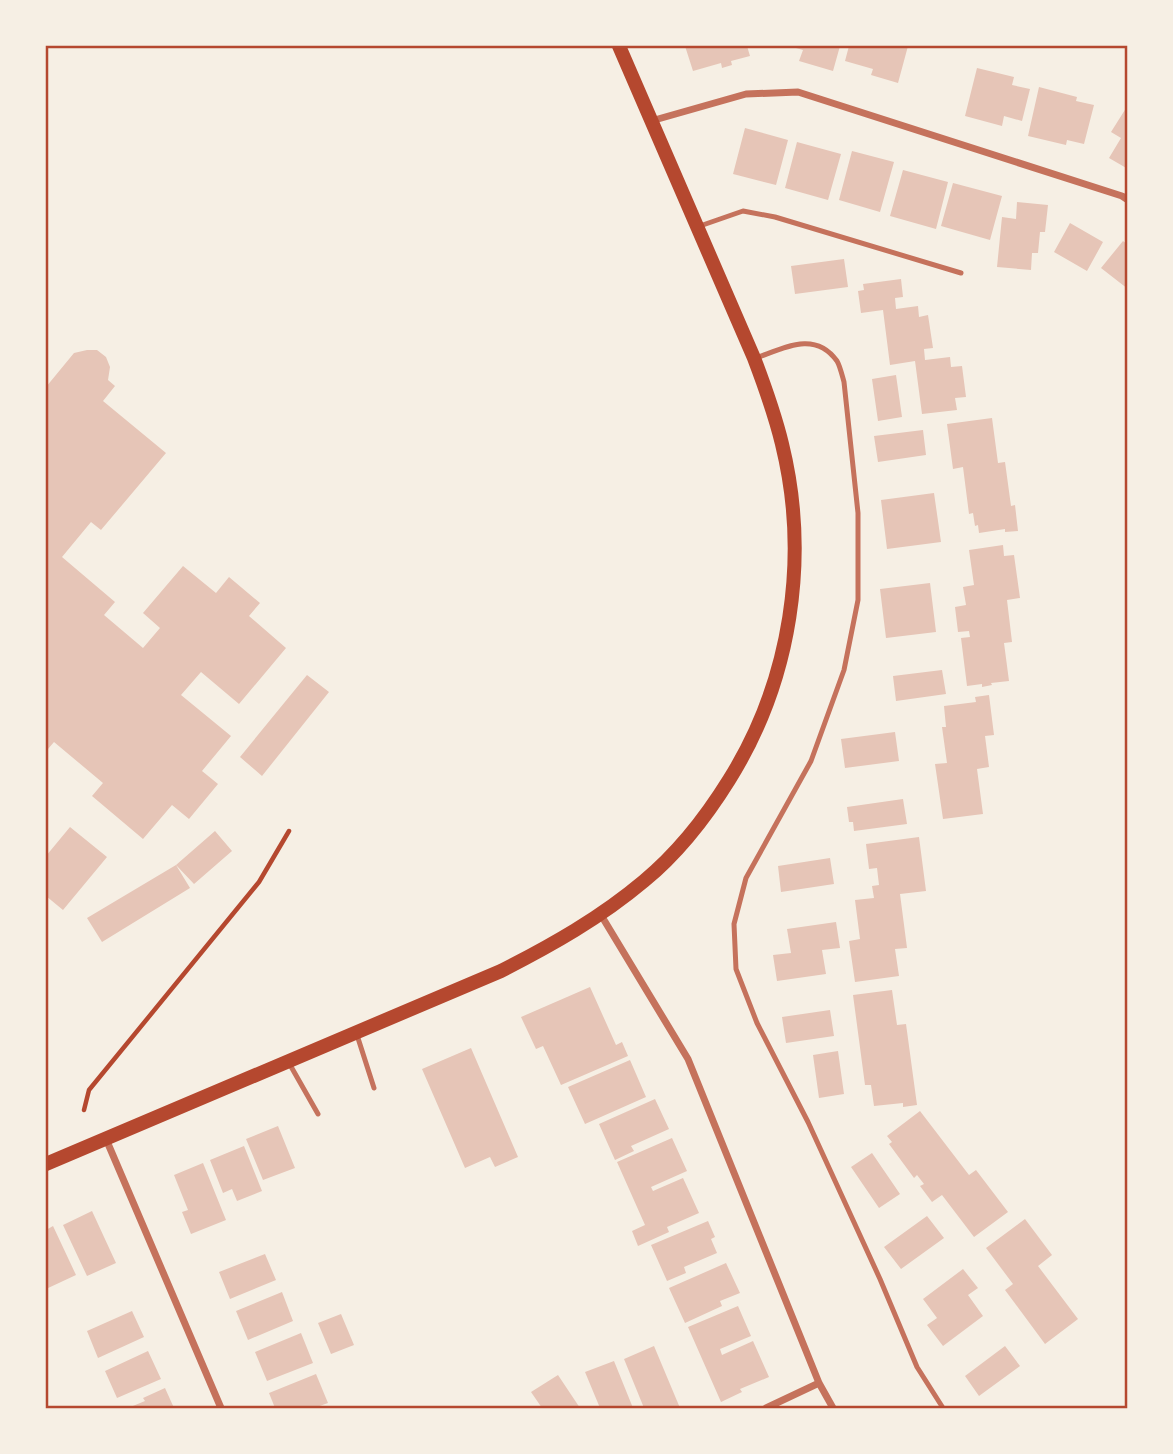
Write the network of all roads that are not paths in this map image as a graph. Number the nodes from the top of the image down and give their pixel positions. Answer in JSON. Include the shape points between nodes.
{"nodes":[{"id":1,"x":619,"y":46,"type":"edge"},
{"id":2,"x":651,"y":121,"type":"junction"},
{"id":3,"x":1128,"y":200,"type":"edge"},
{"id":4,"x":697,"y":227,"type":"junction"},
{"id":5,"x":961,"y":273,"type":"dead end"},
{"id":6,"x":754,"y":358,"type":"junction"},
{"id":7,"x":601,"y":915,"type":"junction"},
{"id":8,"x":356,"y":1032,"type":"junction"},
{"id":9,"x":287,"y":1060,"type":"junction"},
{"id":10,"x":374,"y":1088,"type":"dead end"},
{"id":11,"x":318,"y":1114,"type":"dead end"},
{"id":12,"x":106,"y":1138,"type":"junction"},
{"id":13,"x":46,"y":1164,"type":"edge"},
{"id":14,"x":819,"y":1383,"type":"junction"},
{"id":15,"x":222,"y":1409,"type":"edge"},
{"id":16,"x":766,"y":1409,"type":"edge"},
{"id":17,"x":833,"y":1409,"type":"edge"},
{"id":18,"x":943,"y":1409,"type":"edge"}],
"edges":[{"from":1,"to":2,"type":"main road"},
{"from":2,"to":3,"type":"street","via":[[746,94],[798,92]]},
{"from":2,"to":4,"type":"main road"},
{"from":4,"to":5,"type":"lane","via":[[743,211]]},
{"from":4,"to":6,"type":"main road"},
{"from":6,"to":7,"type":"main road","via":[[770,399],[791,490],[794,583],[777,674],[758,727],[716,800],[685,841]]},
{"from":6,"to":18,"type":"lane","via":[[806,342],[821,345],[837,362],[844,382],[858,513],[858,600],[844,670],[811,761],[746,878],[734,924],[736,969],[917,1367]]},
{"from":7,"to":8,"type":"main road","via":[[501,971]]},
{"from":7,"to":14,"type":"street","via":[[688,1059]]},
{"from":8,"to":9,"type":"main road"},
{"from":8,"to":10,"type":"lane"},
{"from":9,"to":11,"type":"lane"},
{"from":9,"to":12,"type":"main road"},
{"from":12,"to":13,"type":"main road"},
{"from":12,"to":15,"type":"street"},
{"from":14,"to":16,"type":"street"},
{"from":14,"to":17,"type":"street"}]}
